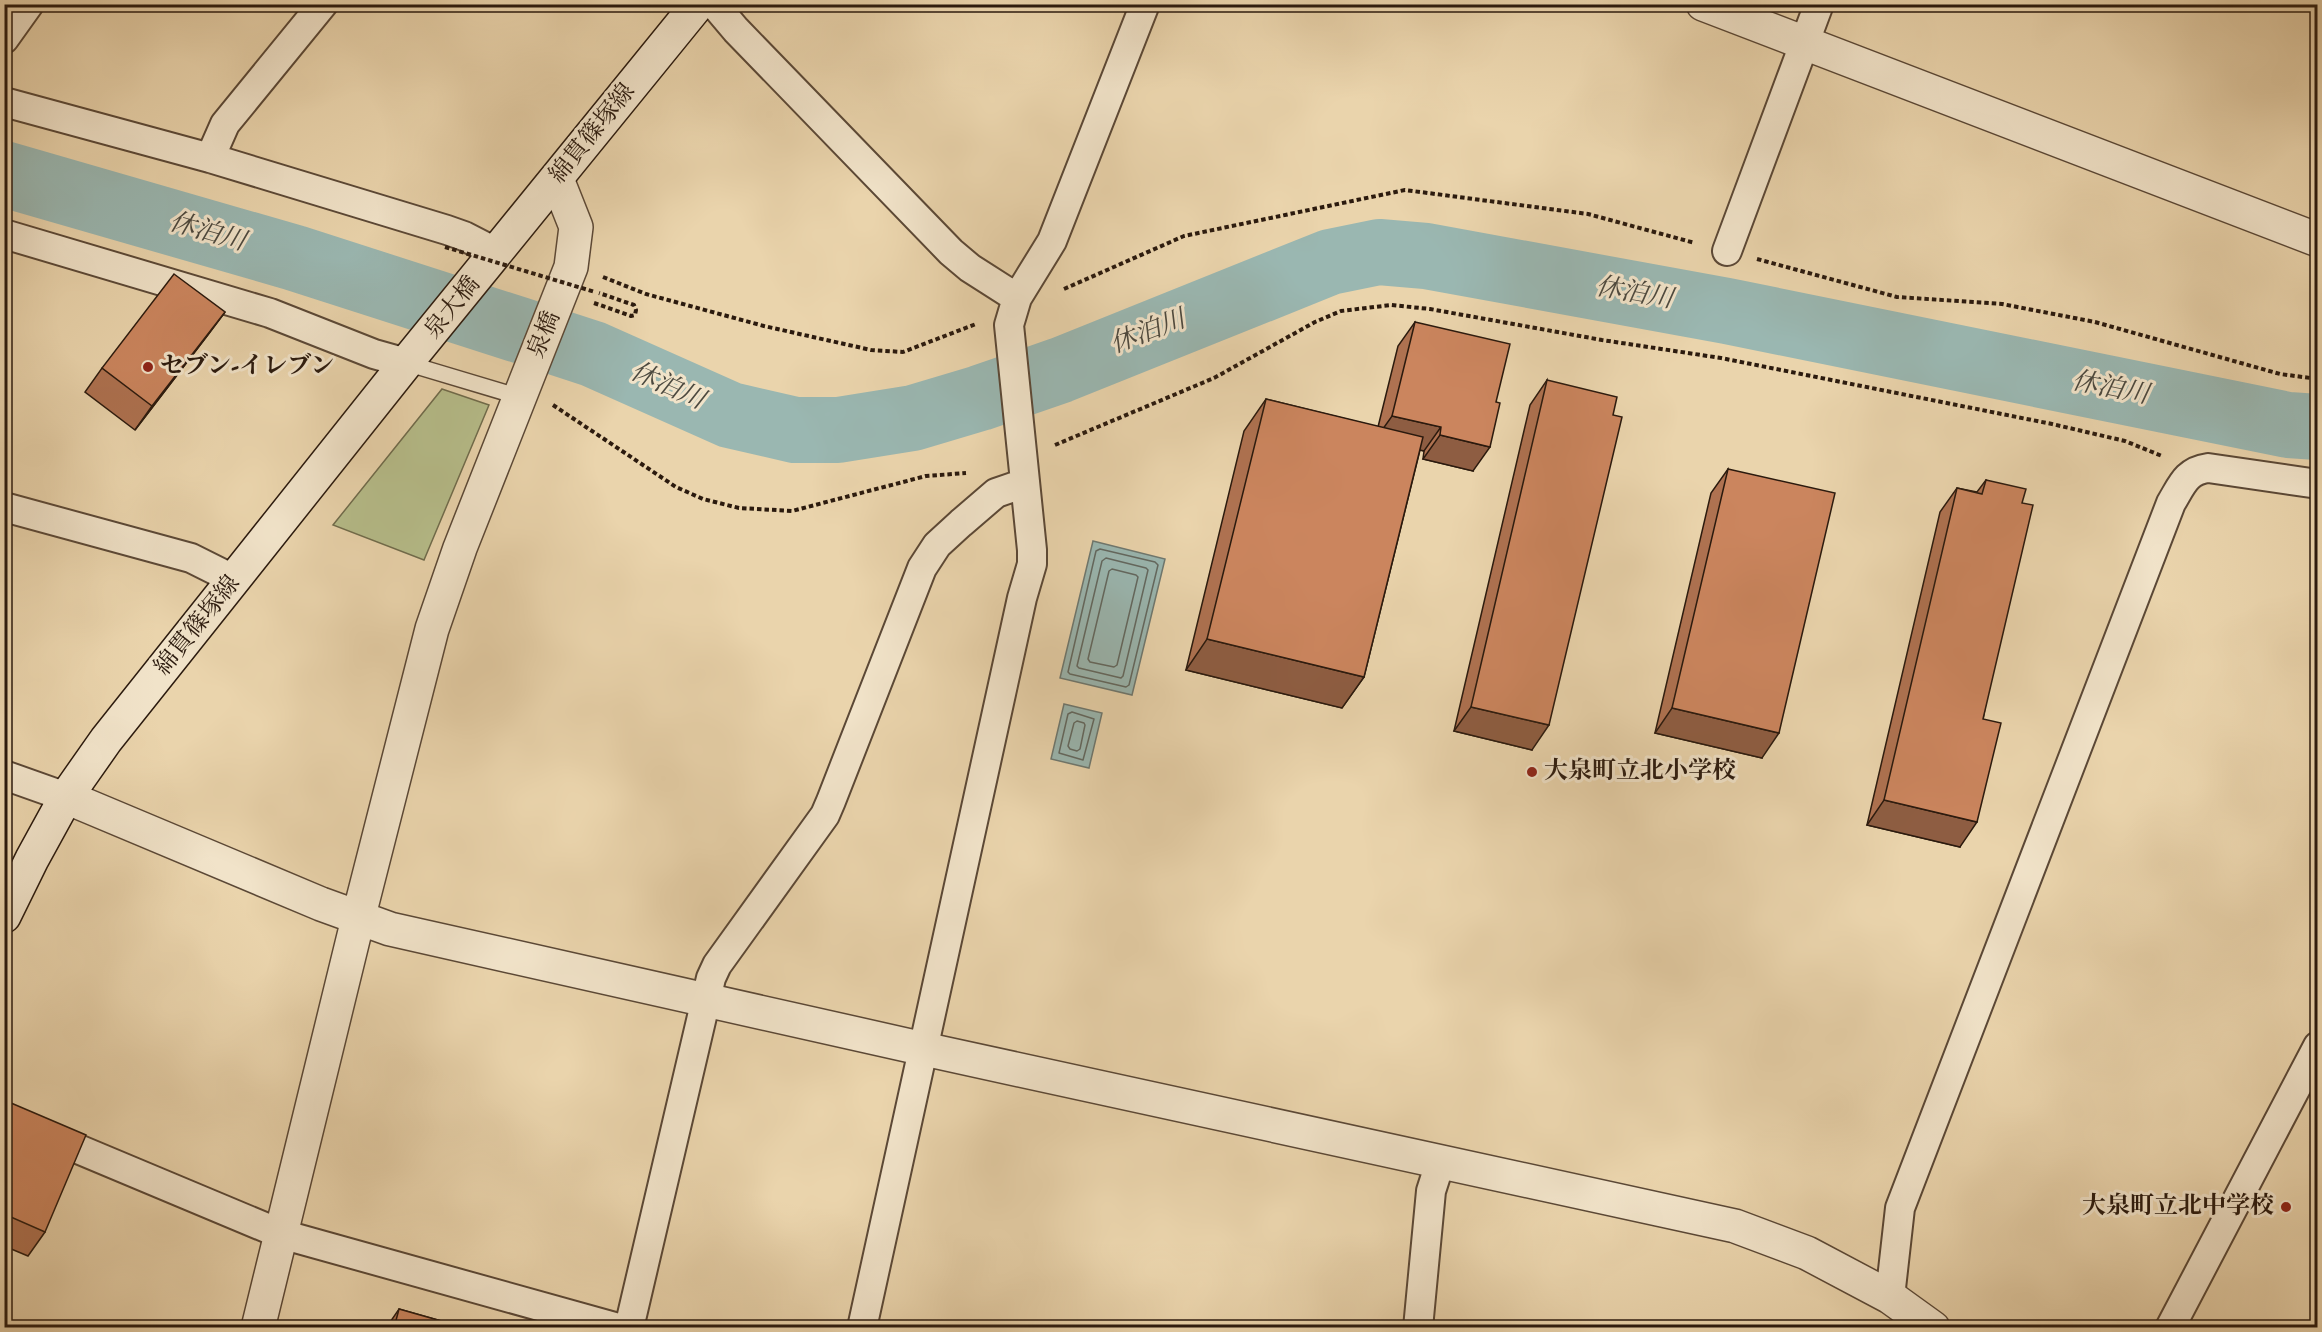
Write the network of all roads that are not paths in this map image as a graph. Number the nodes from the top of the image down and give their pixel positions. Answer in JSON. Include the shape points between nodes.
{"nodes":[{"id":1,"x":29,"y":4,"type":"edge"},
{"id":2,"x":322,"y":4,"type":"edge"},
{"id":3,"x":698,"y":4,"type":"edge"},
{"id":4,"x":714,"y":4,"type":"edge"},
{"id":5,"x":1145,"y":4,"type":"edge"},
{"id":6,"x":1702,"y":4,"type":"edge"},
{"id":7,"x":1819,"y":4,"type":"edge"},
{"id":8,"x":4,"y":39,"type":"edge"},
{"id":9,"x":1804,"y":43,"type":"junction"},
{"id":10,"x":4,"y":102,"type":"edge"},
{"id":11,"x":210,"y":158,"type":"junction"},
{"id":12,"x":557,"y":179,"type":"junction"},
{"id":13,"x":2315,"y":231,"type":"edge"},
{"id":14,"x":4,"y":234,"type":"edge"},
{"id":15,"x":1727,"y":251,"type":"road end"},
{"id":16,"x":493,"y":259,"type":"junction"},
{"id":17,"x":1012,"y":311,"type":"junction"},
{"id":18,"x":412,"y":358,"type":"junction"},
{"id":19,"x":523,"y":390,"type":"junction"},
{"id":20,"x":1025,"y":483,"type":"junction"},
{"id":21,"x":2318,"y":484,"type":"edge"},
{"id":22,"x":4,"y":507,"type":"edge"},
{"id":23,"x":236,"y":580,"type":"junction"},
{"id":24,"x":4,"y":775,"type":"edge"},
{"id":25,"x":66,"y":797,"type":"junction"},
{"id":26,"x":4,"y":916,"type":"edge"},
{"id":27,"x":358,"y":919,"type":"junction"},
{"id":28,"x":705,"y":998,"type":"junction"},
{"id":29,"x":2318,"y":1046,"type":"edge"},
{"id":30,"x":924,"y":1049,"type":"junction"},
{"id":31,"x":4,"y":1118,"type":"edge"},
{"id":32,"x":1440,"y":1163,"type":"junction"},
{"id":33,"x":281,"y":1234,"type":"junction"},
{"id":34,"x":1890,"y":1297,"type":"junction"},
{"id":35,"x":617,"y":1327,"type":"edge"},
{"id":36,"x":258,"y":1328,"type":"edge"},
{"id":37,"x":862,"y":1328,"type":"edge"},
{"id":38,"x":1418,"y":1328,"type":"edge"},
{"id":39,"x":1933,"y":1328,"type":"edge"},
{"id":40,"x":2170,"y":1328,"type":"edge"}],
"edges":[{"from":1,"to":8,"type":"street"},
{"from":2,"to":11,"type":"street","via":[[225,124]]},
{"from":3,"to":12,"type":"street","name":"綿貫篠塚線"},
{"from":4,"to":17,"type":"street"},
{"from":5,"to":17,"type":"street","via":[[1052,241]]},
{"from":6,"to":9,"type":"street"},
{"from":7,"to":9,"type":"street"},
{"from":9,"to":13,"type":"street"},
{"from":9,"to":15,"type":"street"},
{"from":10,"to":11,"type":"street"},
{"from":11,"to":16,"type":"street","via":[[464,236]]},
{"from":12,"to":16,"type":"street","name":"綿貫篠塚線"},
{"from":12,"to":19,"type":"street","name":"泉橋","via":[[576,227],[575,285]]},
{"from":14,"to":18,"type":"street"},
{"from":16,"to":18,"type":"street","name":"泉大橋"},
{"from":17,"to":20,"type":"street"},
{"from":18,"to":19,"type":"lane"},
{"from":18,"to":23,"type":"street","name":"綿貫篠塚線"},
{"from":19,"to":27,"type":"street","name":"泉橋","via":[[432,629]]},
{"from":20,"to":28,"type":"street","via":[[996,494],[969,516],[937,545],[922,568],[825,815],[717,965]]},
{"from":20,"to":30,"type":"street","via":[[1032,564]]},
{"from":21,"to":34,"type":"street","via":[[2208,468],[2188,476],[2171,503],[1900,1208]]},
{"from":22,"to":23,"type":"street","via":[[191,558]]},
{"from":23,"to":25,"type":"street","name":"綿貫篠塚線","via":[[106,740]]},
{"from":24,"to":25,"type":"street"},
{"from":25,"to":26,"type":"street","name":"綿貫篠塚線"},
{"from":25,"to":27,"type":"street"},
{"from":27,"to":28,"type":"street"},
{"from":27,"to":33,"type":"street","name":"泉橋"},
{"from":28,"to":30,"type":"street"},
{"from":28,"to":35,"type":"street"},
{"from":29,"to":40,"type":"street"},
{"from":30,"to":32,"type":"street"},
{"from":30,"to":37,"type":"street"},
{"from":31,"to":33,"type":"street"},
{"from":32,"to":34,"type":"street","via":[[1735,1226],[1807,1253]]},
{"from":32,"to":38,"type":"street","via":[[1431,1191]]},
{"from":33,"to":35,"type":"street"},
{"from":33,"to":36,"type":"street","name":"泉橋"},
{"from":34,"to":39,"type":"street"}]}
